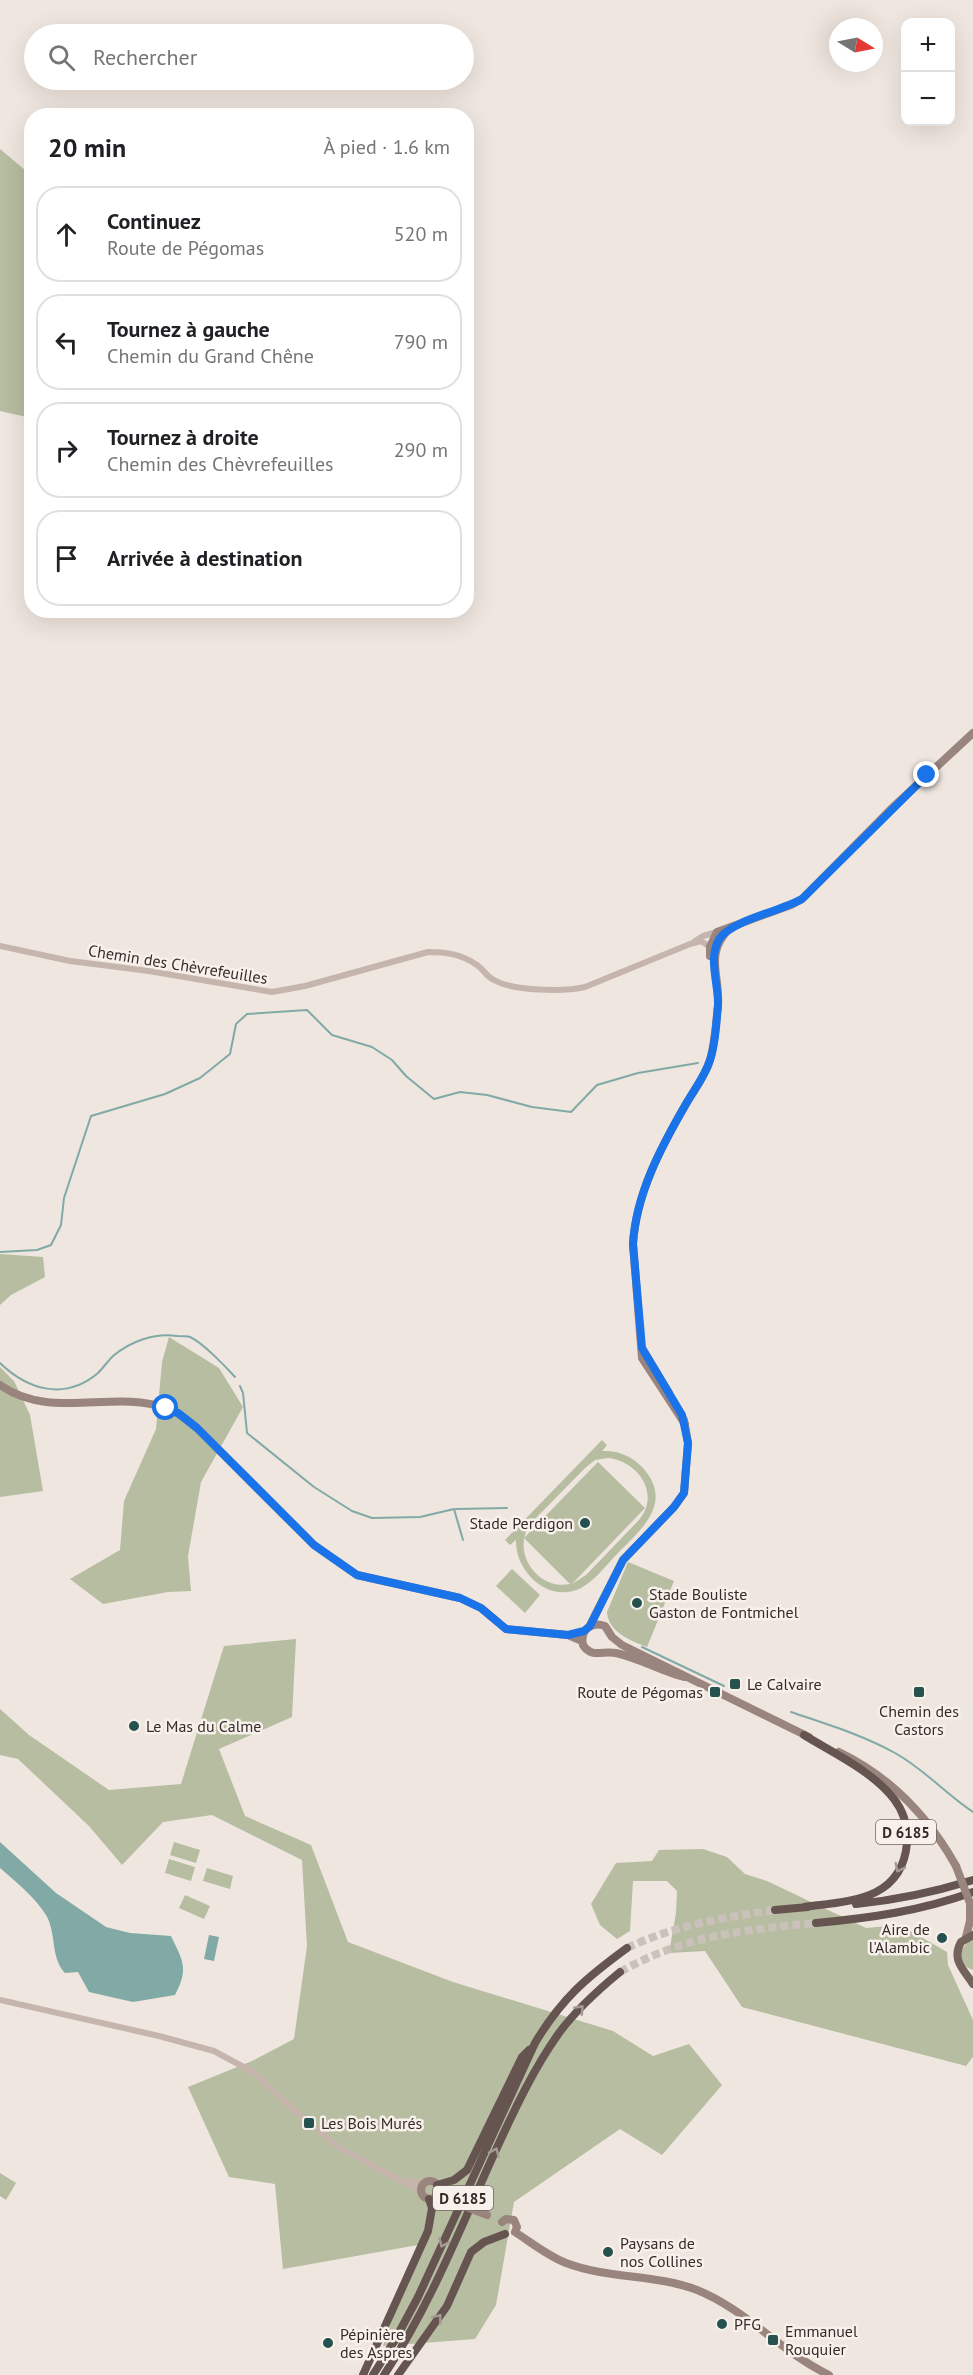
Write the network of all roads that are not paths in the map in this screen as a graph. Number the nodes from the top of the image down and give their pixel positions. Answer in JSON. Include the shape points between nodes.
{"nodes":[{"id":1,"x":973,"y":733,"type":"edge"},
{"id":2,"x":717,"y":936,"type":"junction"},
{"id":3,"x":701,"y":941,"type":"junction"},
{"id":4,"x":690,"y":944,"type":"junction"},
{"id":5,"x":0,"y":946,"type":"edge"},
{"id":6,"x":710,"y":947,"type":"junction"},
{"id":7,"x":716,"y":1011,"type":"junction"},
{"id":8,"x":0,"y":1385,"type":"edge"},
{"id":9,"x":598,"y":1613,"type":"junction"},
{"id":10,"x":601,"y":1624,"type":"junction"},
{"id":11,"x":587,"y":1628,"type":"junction"},
{"id":12,"x":568,"y":1635,"type":"junction"},
{"id":13,"x":612,"y":1637,"type":"junction"},
{"id":14,"x":582,"y":1641,"type":"junction"},
{"id":15,"x":606,"y":1651,"type":"junction"},
{"id":16,"x":684,"y":1677,"type":"junction"},
{"id":17,"x":804,"y":1735,"type":"junction"},
{"id":18,"x":973,"y":1880,"type":"edge"},
{"id":19,"x":973,"y":1892,"type":"edge"},
{"id":20,"x":972,"y":1906,"type":"edge"},
{"id":21,"x":804,"y":1907,"type":"junction"},
{"id":22,"x":775,"y":1910,"type":"tunnel mouth"},
{"id":23,"x":816,"y":1923,"type":"tunnel mouth"},
{"id":24,"x":970,"y":1936,"type":"edge"},
{"id":25,"x":627,"y":1948,"type":"tunnel mouth"},
{"id":26,"x":620,"y":1972,"type":"tunnel mouth"},
{"id":27,"x":969,"y":1973,"type":"edge"},
{"id":28,"x":973,"y":1984,"type":"edge"},
{"id":29,"x":0,"y":2000,"type":"edge"},
{"id":30,"x":535,"y":2043,"type":"junction"},
{"id":31,"x":406,"y":2182,"type":"junction"},
{"id":32,"x":425,"y":2183,"type":"junction"},
{"id":33,"x":437,"y":2185,"type":"junction"},
{"id":34,"x":422,"y":2192,"type":"junction"},
{"id":35,"x":442,"y":2197,"type":"junction"},
{"id":36,"x":429,"y":2199,"type":"junction"},
{"id":37,"x":502,"y":2223,"type":"junction"},
{"id":38,"x":515,"y":2232,"type":"junction"},
{"id":39,"x":505,"y":2234,"type":"junction"},
{"id":40,"x":363,"y":2375,"type":"edge"},
{"id":41,"x":373,"y":2375,"type":"edge"},
{"id":42,"x":384,"y":2375,"type":"edge"},
{"id":43,"x":398,"y":2375,"type":"edge"},
{"id":44,"x":829,"y":2375,"type":"edge"}],
"edges":[{"from":1,"to":2,"type":"main road","via":[[802,899],[730,927]]},
{"from":2,"to":3,"type":"street","name":"Chemin des Chèvrefeuilles"},
{"from":2,"to":4,"type":"street","name":"Chemin des Chèvrefeuilles","via":[[703,936]]},
{"from":2,"to":6,"type":"main road"},
{"from":2,"to":7,"type":"main road"},
{"from":3,"to":4,"type":"street","name":"Chemin des Chèvrefeuilles"},
{"from":3,"to":6,"type":"street"},
{"from":4,"to":5,"type":"street","name":"Chemin des Chèvrefeuilles","via":[[572,990],[506,985],[492,980],[477,965],[456,954],[435,952],[272,992],[70,961]]},
{"from":6,"to":7,"type":"main road"},
{"from":7,"to":9,"type":"main road","via":[[708,1067],[671,1131],[640,1197],[633,1244],[642,1358],[685,1424],[688,1455],[684,1493],[623,1560]]},
{"from":8,"to":12,"type":"main road","via":[[19,1396],[46,1402],[142,1403],[178,1413],[314,1545],[342,1566],[371,1580],[460,1598],[481,1608],[506,1629]]},
{"from":9,"to":10,"type":"main road"},
{"from":9,"to":11,"type":"main road"},
{"from":10,"to":11,"type":"main road"},
{"from":10,"to":13,"type":"main road"},
{"from":11,"to":12,"type":"main road"},
{"from":11,"to":14,"type":"main road"},
{"from":12,"to":14,"type":"main road"},
{"from":13,"to":15,"type":"main road"},
{"from":13,"to":16,"type":"main road"},
{"from":14,"to":15,"type":"main road","via":[[591,1653]]},
{"from":15,"to":16,"type":"main road"},
{"from":16,"to":17,"type":"main road"},
{"from":17,"to":20,"type":"main road","bridge":true,"via":[[857,1760],[888,1781],[928,1822],[956,1866]]},
{"from":17,"to":21,"type":"highway","number":"D 6185","one_way":true,"via":[[862,1771],[889,1794],[903,1815],[907,1839],[897,1872],[880,1891],[850,1901]]},
{"from":18,"to":21,"type":"highway","number":"D 6185","via":[[895,1900]]},
{"from":19,"to":23,"type":"highway","via":[[904,1913]]},
{"from":20,"to":24,"type":"main road"},
{"from":21,"to":22,"type":"highway","number":"D 6185"},
{"from":24,"to":27,"type":"main road","via":[[957,1951],[958,1962]]},
{"from":25,"to":30,"type":"highway","number":"D 6185","via":[[567,1996]]},
{"from":42,"to":26,"type":"highway","number":"D 6185","one_way":true,"via":[[427,2301],[519,2102],[546,2053],[579,2009]]},
{"from":27,"to":28,"type":"main road"},
{"from":29,"to":31,"type":"street","via":[[214,2051],[253,2072],[340,2148]]},
{"from":30,"to":33,"type":"highway","via":[[522,2057],[467,2170],[454,2181]]},
{"from":30,"to":41,"type":"highway","number":"D 6185","one_way":true,"via":[[418,2297]]},
{"from":31,"to":32,"type":"street"},
{"from":31,"to":34,"type":"street"},
{"from":32,"to":33,"type":"main road"},
{"from":32,"to":34,"type":"main road"},
{"from":33,"to":35,"type":"main road"},
{"from":34,"to":36,"type":"main road"},
{"from":35,"to":36,"type":"main road"},
{"from":35,"to":37,"type":"main road","bridge":true},
{"from":36,"to":40,"type":"highway","via":[[432,2208],[428,2231]]},
{"from":37,"to":38,"type":"main road","via":[[514,2220],[518,2227]]},
{"from":37,"to":39,"type":"main road"},
{"from":38,"to":39,"type":"main road"},
{"from":38,"to":44,"type":"main road","via":[[568,2264],[661,2279],[699,2291],[722,2302],[804,2362]]},
{"from":43,"to":39,"type":"highway","one_way":true,"via":[[447,2306],[471,2252],[483,2242]]}]}
